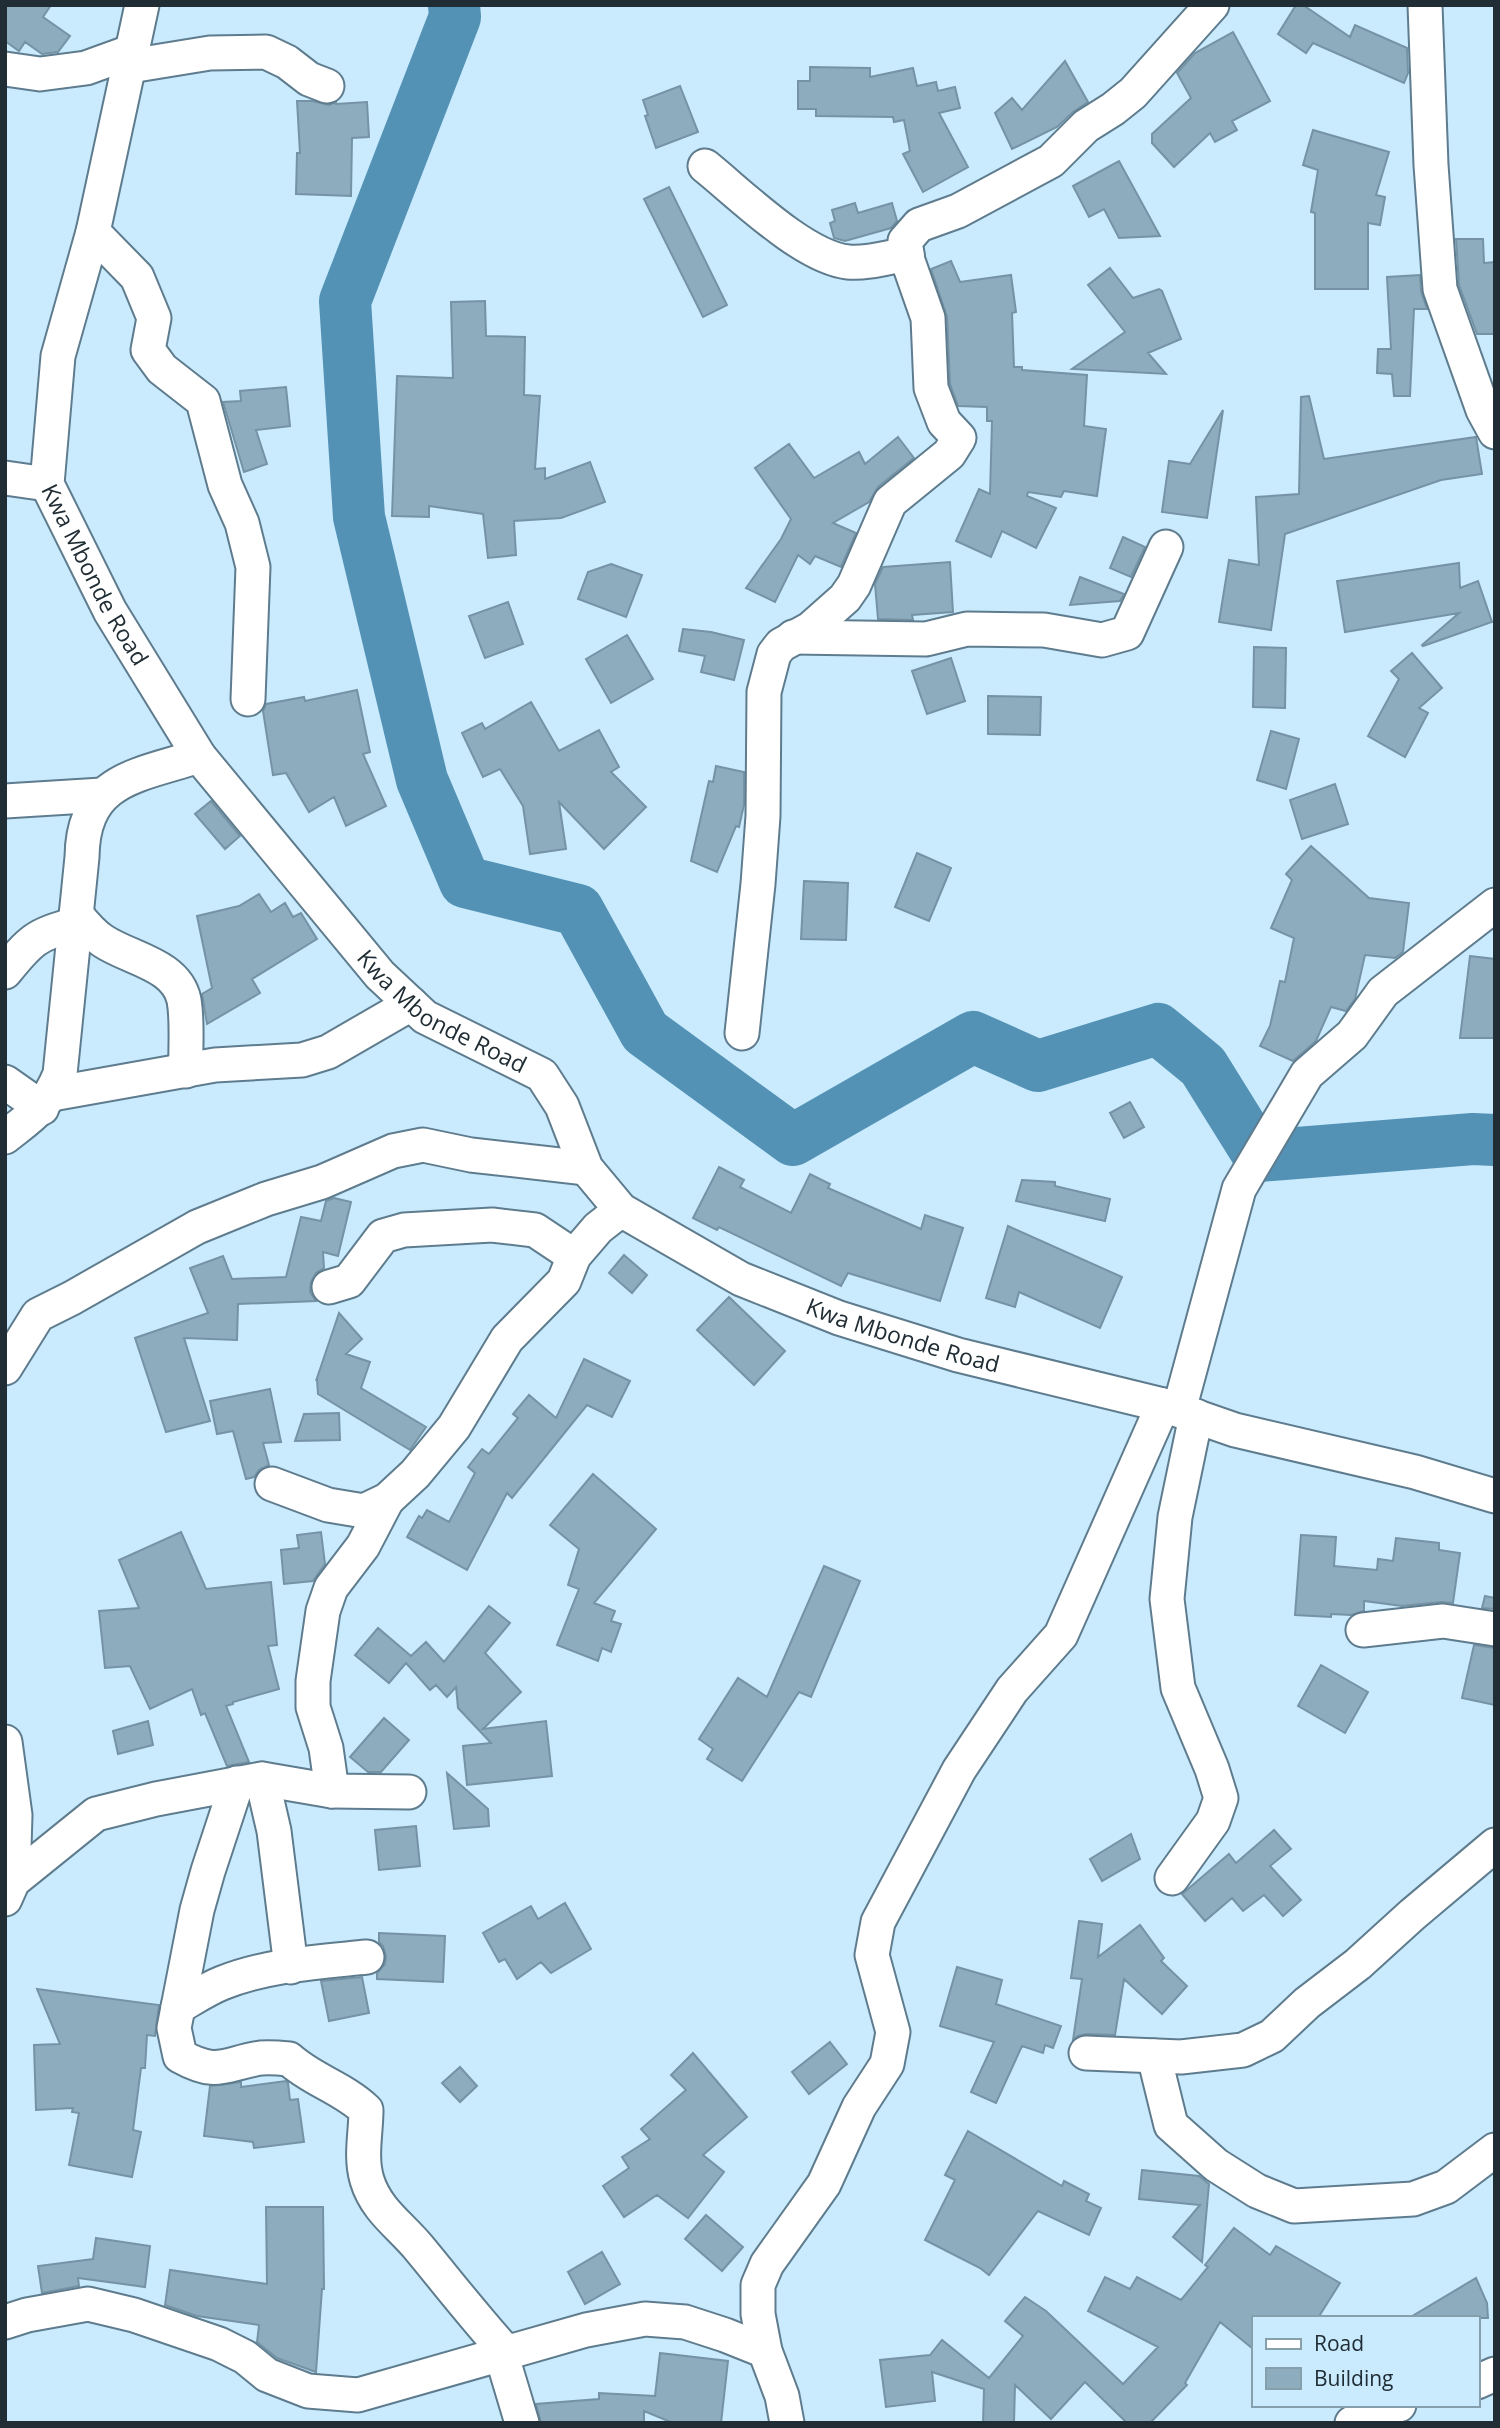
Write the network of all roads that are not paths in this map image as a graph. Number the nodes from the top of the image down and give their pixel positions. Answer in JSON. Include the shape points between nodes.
{"nodes":[{"id":1,"x":142,"y":5,"type":"edge"},
{"id":2,"x":1212,"y":5,"type":"edge"},
{"id":3,"x":1425,"y":5,"type":"edge"},
{"id":4,"x":131,"y":59,"type":"junction"},
{"id":5,"x":5,"y":69,"type":"edge"},
{"id":6,"x":327,"y":86,"type":"dead end"},
{"id":7,"x":705,"y":166,"type":"dead end"},
{"id":8,"x":93,"y":232,"type":"junction"},
{"id":9,"x":907,"y":254,"type":"junction"},
{"id":10,"x":1495,"y":432,"type":"edge"},
{"id":11,"x":5,"y":478,"type":"edge"},
{"id":12,"x":47,"y":484,"type":"junction"},
{"id":13,"x":1166,"y":547,"type":"dead end"},
{"id":14,"x":793,"y":637,"type":"junction"},
{"id":15,"x":248,"y":699,"type":"dead end"},
{"id":16,"x":199,"y":756,"type":"junction"},
{"id":17,"x":102,"y":795,"type":"junction"},
{"id":18,"x":5,"y":801,"type":"edge"},
{"id":19,"x":1495,"y":905,"type":"edge"},
{"id":20,"x":75,"y":920,"type":"junction"},
{"id":21,"x":5,"y":972,"type":"edge"},
{"id":22,"x":411,"y":1004,"type":"junction"},
{"id":23,"x":742,"y":1033,"type":"dead end"},
{"id":24,"x":186,"y":1071,"type":"junction"},
{"id":25,"x":5,"y":1082,"type":"edge"},
{"id":26,"x":47,"y":1101,"type":"junction"},
{"id":27,"x":5,"y":1136,"type":"edge"},
{"id":28,"x":586,"y":1168,"type":"junction"},
{"id":29,"x":621,"y":1210,"type":"junction"},
{"id":30,"x":574,"y":1256,"type":"junction"},
{"id":31,"x":329,"y":1287,"type":"dead end"},
{"id":32,"x":5,"y":1368,"type":"edge"},
{"id":33,"x":1179,"y":1411,"type":"junction"},
{"id":34,"x":272,"y":1484,"type":"dead end"},
{"id":35,"x":1495,"y":1496,"type":"edge"},
{"id":36,"x":387,"y":1500,"type":"junction"},
{"id":37,"x":1495,"y":1629,"type":"edge"},
{"id":38,"x":1363,"y":1630,"type":"dead end"},
{"id":39,"x":5,"y":1742,"type":"edge"},
{"id":40,"x":249,"y":1781,"type":"junction"},
{"id":41,"x":332,"y":1791,"type":"junction"},
{"id":42,"x":409,"y":1791,"type":"dead end"},
{"id":43,"x":1495,"y":1845,"type":"edge"},
{"id":44,"x":1172,"y":1878,"type":"dead end"},
{"id":45,"x":9,"y":1879,"type":"edge"},
{"id":46,"x":367,"y":1957,"type":"dead end"},
{"id":47,"x":292,"y":1967,"type":"junction"},
{"id":48,"x":178,"y":2007,"type":"junction"},
{"id":49,"x":1086,"y":2053,"type":"dead end"},
{"id":50,"x":1154,"y":2056,"type":"junction"},
{"id":51,"x":1495,"y":2150,"type":"edge"},
{"id":52,"x":5,"y":2322,"type":"edge"},
{"id":53,"x":765,"y":2351,"type":"junction"},
{"id":54,"x":504,"y":2352,"type":"junction"},
{"id":55,"x":1495,"y":2374,"type":"edge"},
{"id":56,"x":1479,"y":2381,"type":"edge"},
{"id":57,"x":1392,"y":2407,"type":"edge"},
{"id":58,"x":522,"y":2423,"type":"edge"},
{"id":59,"x":787,"y":2423,"type":"edge"},
{"id":60,"x":1352,"y":2423,"type":"edge"}],
"edges":[{"from":1,"to":4,"type":"street","name":"Kwa Mbonde Road"},
{"from":2,"to":9,"type":"street","via":[[1133,93],[1086,126],[1051,162],[969,206],[919,225],[905,241]]},
{"from":3,"to":10,"type":"street","via":[[1440,289]]},
{"from":4,"to":5,"type":"street","via":[[40,74]]},
{"from":4,"to":6,"type":"street","via":[[266,52]]},
{"from":4,"to":8,"type":"street","name":"Kwa Mbonde Road"},
{"from":7,"to":9,"type":"street","via":[[820,255],[849,262]]},
{"from":8,"to":12,"type":"street","name":"Kwa Mbonde Road","via":[[58,356]]},
{"from":8,"to":15,"type":"street","via":[[137,277],[154,318],[148,350],[162,369],[203,401],[253,567]]},
{"from":9,"to":14,"type":"street","via":[[928,318],[930,388],[944,422],[959,438],[949,454],[890,502],[845,598],[810,629]]},
{"from":11,"to":12,"type":"street"},
{"from":12,"to":16,"type":"street","name":"Kwa Mbonde Road","via":[[110,611]]},
{"from":13,"to":14,"type":"street","via":[[1127,633],[1102,640],[1044,630],[967,629],[926,639]]},
{"from":14,"to":23,"type":"street","via":[[774,654],[764,692],[763,816]]},
{"from":16,"to":17,"type":"street","via":[[120,782]]},
{"from":16,"to":22,"type":"street","name":"Kwa Mbonde Road","via":[[380,975]]},
{"from":17,"to":18,"type":"street"},
{"from":17,"to":20,"type":"street","via":[[82,835]]},
{"from":19,"to":33,"type":"street","via":[[1383,992],[1352,1035],[1307,1074],[1239,1189]]},
{"from":20,"to":21,"type":"street","via":[[35,938]]},
{"from":20,"to":24,"type":"street","via":[[102,941],[177,982],[184,999]]},
{"from":20,"to":26,"type":"street","via":[[60,1074]]},
{"from":22,"to":24,"type":"street","via":[[328,1052],[302,1060]]},
{"from":22,"to":28,"type":"street","name":"Kwa Mbonde Road","via":[[425,1017],[542,1075],[562,1106]]},
{"from":24,"to":26,"type":"street"},
{"from":25,"to":26,"type":"street"},
{"from":26,"to":27,"type":"street"},
{"from":28,"to":29,"type":"street","name":"Kwa Mbonde Road"},
{"from":28,"to":32,"type":"street","via":[[471,1156],[423,1145],[393,1151],[197,1227],[38,1315]]},
{"from":29,"to":30,"type":"street"},
{"from":29,"to":33,"type":"street","name":"Kwa Mbonde Road","via":[[741,1279],[839,1318],[958,1355]]},
{"from":30,"to":31,"type":"street","via":[[535,1230],[492,1225],[404,1230],[383,1236],[349,1281]]},
{"from":30,"to":36,"type":"street","via":[[564,1281],[507,1339],[454,1427]]},
{"from":33,"to":35,"type":"street","name":"Kwa Mbonde Road","via":[[1235,1430],[1415,1472]]},
{"from":33,"to":44,"type":"street","via":[[1167,1599],[1178,1688],[1221,1798],[1213,1821]]},
{"from":33,"to":53,"type":"street","via":[[1061,1635],[1012,1690],[958,1770],[878,1922],[872,1955],[893,2032],[887,2064],[859,2107],[824,2184],[767,2264],[758,2285]]},
{"from":34,"to":36,"type":"street","via":[[328,1505],[364,1511]]},
{"from":36,"to":41,"type":"street","via":[[363,1546],[331,1588],[323,1611],[313,1707],[326,1748]]},
{"from":37,"to":38,"type":"street","via":[[1443,1621]]},
{"from":39,"to":45,"type":"street","via":[[15,1815]]},
{"from":40,"to":41,"type":"street"},
{"from":40,"to":45,"type":"street","via":[[96,1814]]},
{"from":40,"to":47,"type":"street","via":[[274,1832]]},
{"from":40,"to":48,"type":"street","via":[[197,1910]]},
{"from":41,"to":42,"type":"street"},
{"from":43,"to":50,"type":"street","via":[[1272,2036],[1243,2050]]},
{"from":46,"to":47,"type":"street"},
{"from":47,"to":48,"type":"street","via":[[221,1983]]},
{"from":48,"to":54,"type":"street","via":[[174,2028],[180,2056],[198,2066],[222,2068],[262,2058],[289,2059],[366,2110],[363,2160],[367,2182],[383,2212]]},
{"from":49,"to":50,"type":"street"},
{"from":50,"to":51,"type":"street","via":[[1171,2125],[1216,2165],[1256,2191],[1294,2206],[1413,2199],[1446,2187]]},
{"from":52,"to":54,"type":"street","via":[[88,2304],[195,2334],[245,2357],[267,2375],[308,2391],[358,2395]]},
{"from":53,"to":54,"type":"street","via":[[685,2322],[645,2319]]},
{"from":53,"to":59,"type":"street"},
{"from":54,"to":58,"type":"street"},
{"from":55,"to":56,"type":"street"},
{"from":57,"to":60,"type":"street"}]}
